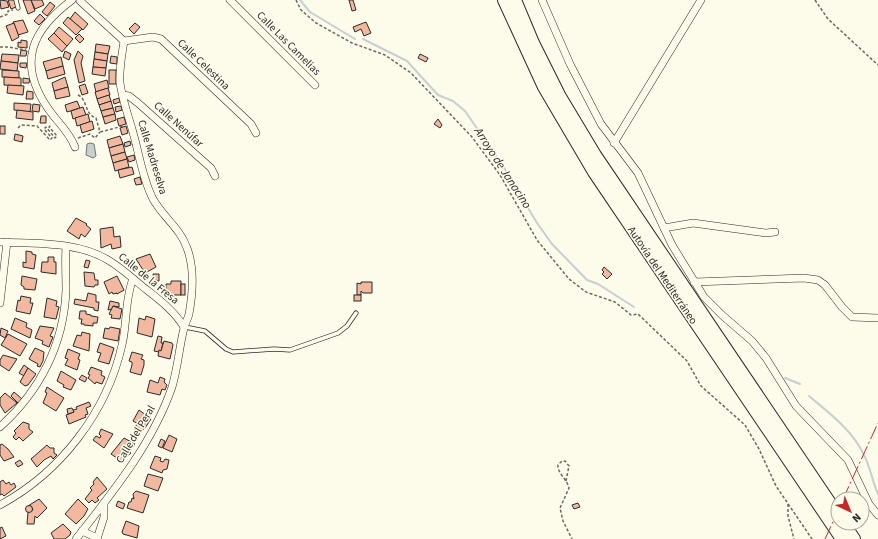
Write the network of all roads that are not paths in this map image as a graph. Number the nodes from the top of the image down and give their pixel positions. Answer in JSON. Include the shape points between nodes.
{"nodes":[{"id":1,"x":16,"y":0,"type":"edge"},
{"id":2,"x":72,"y":0,"type":"edge"},
{"id":3,"x":81,"y":0,"type":"edge"},
{"id":4,"x":230,"y":0,"type":"edge"},
{"id":5,"x":504,"y":0,"type":"edge"},
{"id":6,"x":515,"y":0,"type":"edge"},
{"id":7,"x":542,"y":0,"type":"edge"},
{"id":8,"x":701,"y":0,"type":"edge"},
{"id":9,"x":18,"y":8,"type":"road end"},
{"id":10,"x":124,"y":41,"type":"junction"},
{"id":11,"x":315,"y":85,"type":"dead end"},
{"id":12,"x":123,"y":95,"type":"junction"},
{"id":13,"x":256,"y":133,"type":"dead end"},
{"id":14,"x":614,"y":143,"type":"junction"},
{"id":15,"x":75,"y":147,"type":"dead end"},
{"id":16,"x":215,"y":176,"type":"dead end"},
{"id":17,"x":664,"y":228,"type":"junction"},
{"id":18,"x":775,"y":232,"type":"dead end"},
{"id":19,"x":4,"y":242,"type":"edge"},
{"id":20,"x":66,"y":247,"type":"junction"},
{"id":21,"x":134,"y":279,"type":"junction"},
{"id":22,"x":694,"y":282,"type":"junction"},
{"id":23,"x":0,"y":303,"type":"edge"},
{"id":24,"x":356,"y":313,"type":"dead end"},
{"id":25,"x":878,"y":318,"type":"edge"},
{"id":26,"x":184,"y":326,"type":"junction"},
{"id":27,"x":0,"y":427,"type":"edge"},
{"id":28,"x":104,"y":503,"type":"junction"},
{"id":29,"x":830,"y":503,"type":"edge"},
{"id":30,"x":0,"y":505,"type":"edge"},
{"id":31,"x":878,"y":515,"type":"edge"},
{"id":32,"x":82,"y":531,"type":"junction"},
{"id":33,"x":97,"y":538,"type":"edge"},
{"id":34,"x":76,"y":539,"type":"edge"},
{"id":35,"x":842,"y":539,"type":"edge"}],
"edges":[{"from":1,"to":9,"type":"lane"},
{"from":2,"to":3,"type":"street"},
{"from":2,"to":15,"type":"street","via":[[45,26],[35,40],[32,64],[38,90],[47,108]]},
{"from":3,"to":10,"type":"street"},
{"from":4,"to":11,"type":"street","name":"Calle Las Camelias"},
{"from":5,"to":35,"type":"highway","name":"Autovía del Mediterráneo","via":[[544,87],[594,172]]},
{"from":6,"to":29,"type":"highway","name":"Autovía del Mediterráneo","via":[[559,95],[595,155]]},
{"from":7,"to":14,"type":"street","via":[[601,124]]},
{"from":8,"to":14,"type":"street"},
{"from":10,"to":12,"type":"street","name":"Calle Madreselva","via":[[120,78]]},
{"from":10,"to":13,"type":"street","name":"Calle Celestina","via":[[153,37],[165,41],[251,124]]},
{"from":12,"to":16,"type":"street","name":"Calle Nenúfar","via":[[138,103],[211,168]]},
{"from":12,"to":26,"type":"street","name":"Calle Madreselva","via":[[151,194],[158,207],[179,231],[190,256],[192,287],[189,314]]},
{"from":14,"to":17,"type":"street","via":[[638,174]]},
{"from":17,"to":18,"type":"street","via":[[694,222],[766,233]]},
{"from":17,"to":22,"type":"street"},
{"from":19,"to":20,"type":"street","name":"Calle de la Fresa"},
{"from":19,"to":23,"type":"street"},
{"from":20,"to":21,"type":"street","name":"Calle de la Fresa","via":[[101,256]]},
{"from":20,"to":27,"type":"street","via":[[65,300],[53,353],[32,392]]},
{"from":21,"to":26,"type":"street","name":"Calle de la Fresa","via":[[171,310]]},
{"from":21,"to":30,"type":"street","via":[[119,359],[96,412],[76,441],[49,469],[31,485]]},
{"from":22,"to":25,"type":"street","via":[[804,278],[818,280],[852,317]]},
{"from":22,"to":31,"type":"street","via":[[722,316],[752,341],[766,358],[796,406],[848,460]]},
{"from":24,"to":26,"type":"lane","via":[[347,326],[338,333],[290,350],[233,352],[205,331]]},
{"from":26,"to":28,"type":"street","name":"Calle del Peral","via":[[176,375],[164,408]]},
{"from":28,"to":32,"type":"street","name":"Calle del Peral"},
{"from":28,"to":33,"type":"street","via":[[104,518]]},
{"from":32,"to":33,"type":"street"},
{"from":32,"to":34,"type":"street","name":"Calle del Peral"}]}
